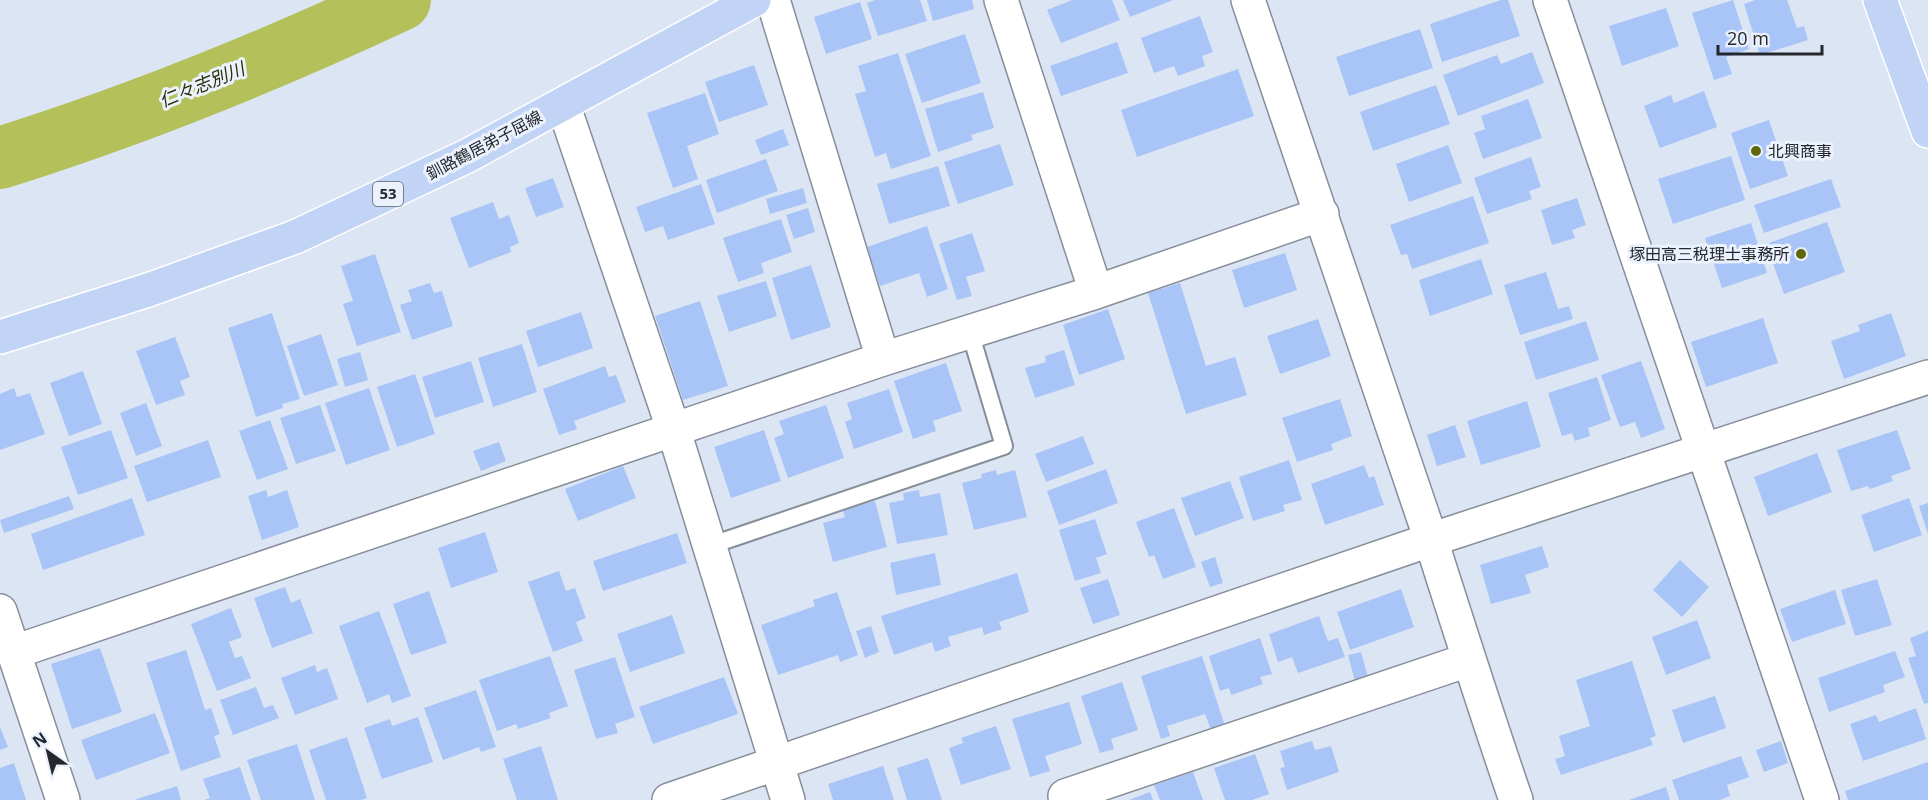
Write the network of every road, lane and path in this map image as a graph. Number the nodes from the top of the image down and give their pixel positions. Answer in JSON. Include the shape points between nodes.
{"nodes":[{"id":1,"x":754,"y":0,"type":"edge"},
{"id":2,"x":773,"y":0,"type":"edge"},
{"id":3,"x":1001,"y":0,"type":"edge"},
{"id":4,"x":1248,"y":0,"type":"edge"},
{"id":5,"x":1550,"y":0,"type":"edge"},
{"id":6,"x":1880,"y":0,"type":"edge"},
{"id":7,"x":1920,"y":85,"type":"edge"},
{"id":8,"x":563,"y":104,"type":"junction"},
{"id":9,"x":1928,"y":131,"type":"edge"},
{"id":10,"x":1322,"y":214,"type":"junction"},
{"id":11,"x":1096,"y":292,"type":"junction"},
{"id":12,"x":970,"y":332,"type":"junction"},
{"id":13,"x":0,"y":337,"type":"edge"},
{"id":14,"x":883,"y":359,"type":"junction"},
{"id":15,"x":1928,"y":377,"type":"edge"},
{"id":16,"x":674,"y":431,"type":"junction"},
{"id":17,"x":1702,"y":450,"type":"junction"},
{"id":18,"x":1430,"y":540,"type":"junction"},
{"id":19,"x":709,"y":546,"type":"junction"},
{"id":20,"x":0,"y":611,"type":"edge"},
{"id":21,"x":14,"y":652,"type":"junction"},
{"id":22,"x":1468,"y":660,"type":"junction"},
{"id":23,"x":775,"y":764,"type":"junction"},
{"id":24,"x":63,"y":800,"type":"edge"},
{"id":25,"x":669,"y":800,"type":"edge"},
{"id":26,"x":788,"y":800,"type":"edge"},
{"id":27,"x":1067,"y":800,"type":"edge"},
{"id":28,"x":1516,"y":800,"type":"edge"},
{"id":29,"x":1822,"y":800,"type":"edge"}],
"edges":[{"from":1,"to":8,"type":"main road","name":"釧路鶴居弟子屈線","number":"53"},
{"from":2,"to":14,"type":"street"},
{"from":3,"to":11,"type":"street"},
{"from":4,"to":10,"type":"street"},
{"from":5,"to":17,"type":"street"},
{"from":6,"to":7,"type":"main road"},
{"from":7,"to":9,"type":"main road"},
{"from":8,"to":13,"type":"main road","name":"釧路鶴居弟子屈線","number":"53","via":[[467,156],[295,237],[148,290]]},
{"from":8,"to":16,"type":"street"},
{"from":10,"to":11,"type":"street"},
{"from":10,"to":18,"type":"street"},
{"from":11,"to":12,"type":"street"},
{"from":12,"to":14,"type":"street"},
{"from":12,"to":19,"type":"lane","via":[[1004,446]]},
{"from":14,"to":16,"type":"street"},
{"from":15,"to":17,"type":"street"},
{"from":16,"to":19,"type":"street"},
{"from":16,"to":21,"type":"street"},
{"from":17,"to":18,"type":"street"},
{"from":17,"to":29,"type":"street"},
{"from":18,"to":22,"type":"street"},
{"from":18,"to":23,"type":"street"},
{"from":19,"to":23,"type":"street"},
{"from":20,"to":21,"type":"street"},
{"from":21,"to":24,"type":"street"},
{"from":22,"to":27,"type":"street","via":[[1065,796]]},
{"from":22,"to":28,"type":"street"},
{"from":23,"to":25,"type":"street"},
{"from":23,"to":26,"type":"street"}]}
